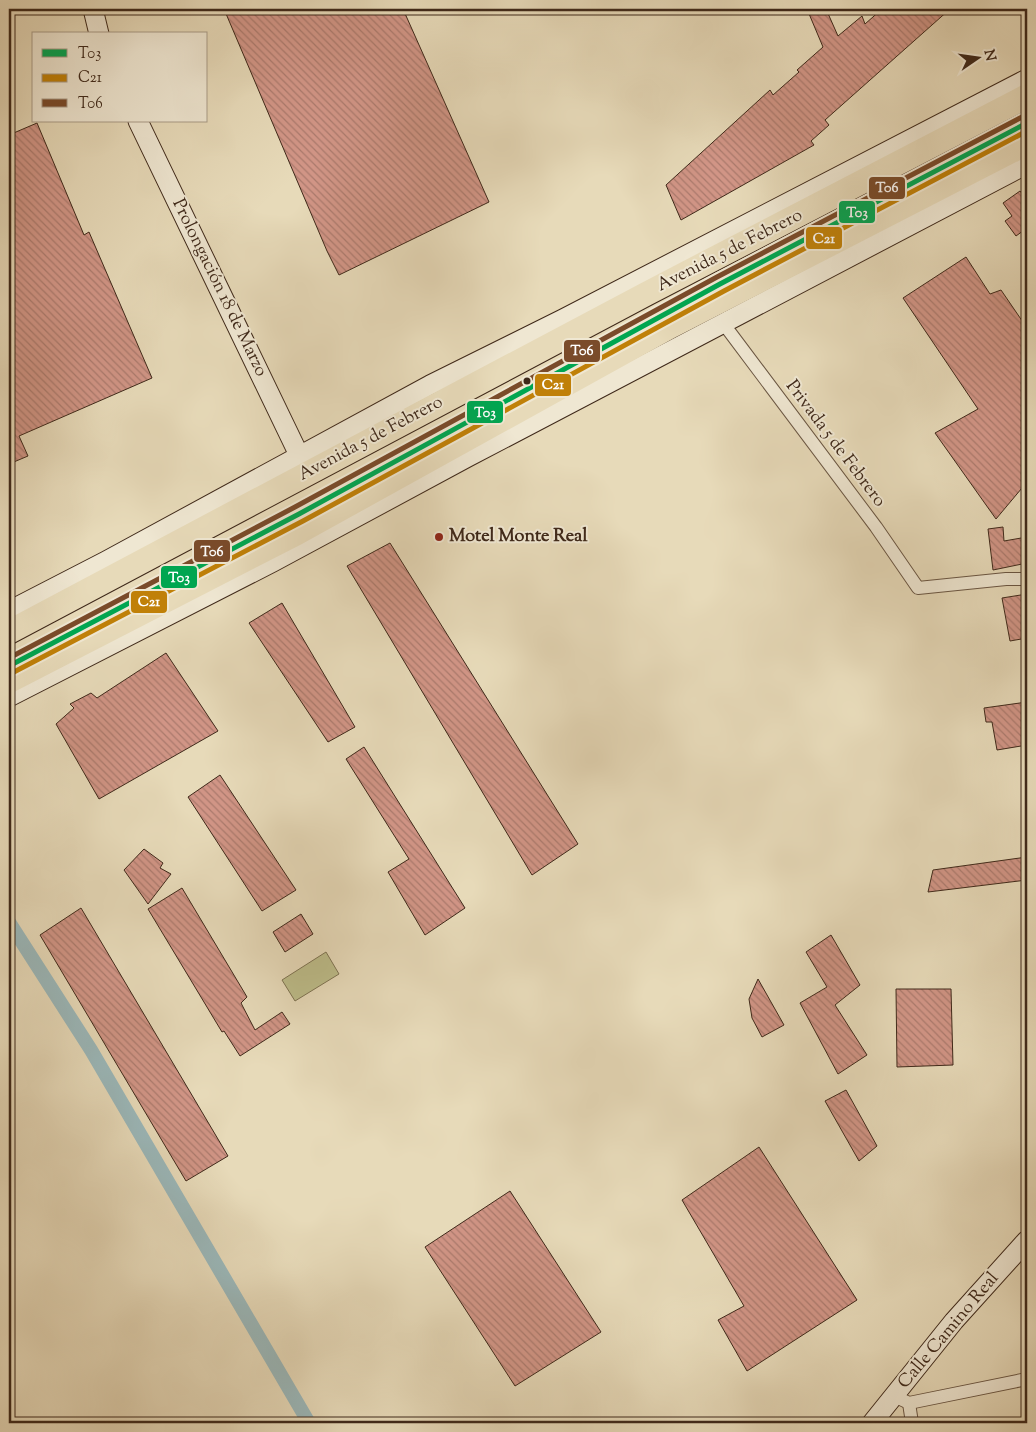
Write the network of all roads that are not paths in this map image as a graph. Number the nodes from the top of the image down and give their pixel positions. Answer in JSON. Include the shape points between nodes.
{"nodes":[{"id":1,"x":93,"y":9,"type":"edge"},
{"id":2,"x":99,"y":32,"type":"edge"},
{"id":3,"x":1026,"y":91,"type":"edge"},
{"id":4,"x":138,"y":122,"type":"edge"},
{"id":5,"x":924,"y":132,"type":"joint"},
{"id":6,"x":1025,"y":150,"type":"edge"},
{"id":7,"x":723,"y":323,"type":"junction"},
{"id":8,"x":299,"y":455,"type":"junction"},
{"id":9,"x":1027,"y":579,"type":"edge"},
{"id":10,"x":9,"y":611,"type":"edge"},
{"id":11,"x":9,"y":632,"type":"edge"},
{"id":12,"x":9,"y":681,"type":"edge"},
{"id":13,"x":9,"y":697,"type":"edge"},
{"id":14,"x":1027,"y":1240,"type":"edge"},
{"id":15,"x":1027,"y":1379,"type":"edge"},
{"id":16,"x":901,"y":1399,"type":"junction"},
{"id":17,"x":872,"y":1423,"type":"edge"},
{"id":18,"x":912,"y":1423,"type":"edge"}],
"edges":[{"from":1,"to":2,"type":"main road"},
{"from":3,"to":5,"type":"highway"},
{"from":3,"to":11,"type":"highway","name":"Avenida 5 de Febrero"},
{"from":4,"to":8,"type":"main road","name":"Prolongación 18 de Marzo"},
{"from":5,"to":8,"type":"main road","name":"Avenida 5 de Febrero"},
{"from":6,"to":7,"type":"main road"},
{"from":6,"to":12,"type":"highway","via":[[670,326],[297,532]]},
{"from":7,"to":9,"type":"street","name":"Privada 5 de Febrero","via":[[918,588]]},
{"from":7,"to":13,"type":"main road","via":[[273,562]]},
{"from":8,"to":10,"type":"main road","name":"Avenida 5 de Febrero"},
{"from":14,"to":16,"type":"main road","name":"Calle Camino Real","via":[[954,1321]]},
{"from":15,"to":16,"type":"street"},
{"from":16,"to":17,"type":"main road","name":"Calle Camino Real"},
{"from":16,"to":18,"type":"street"}]}
